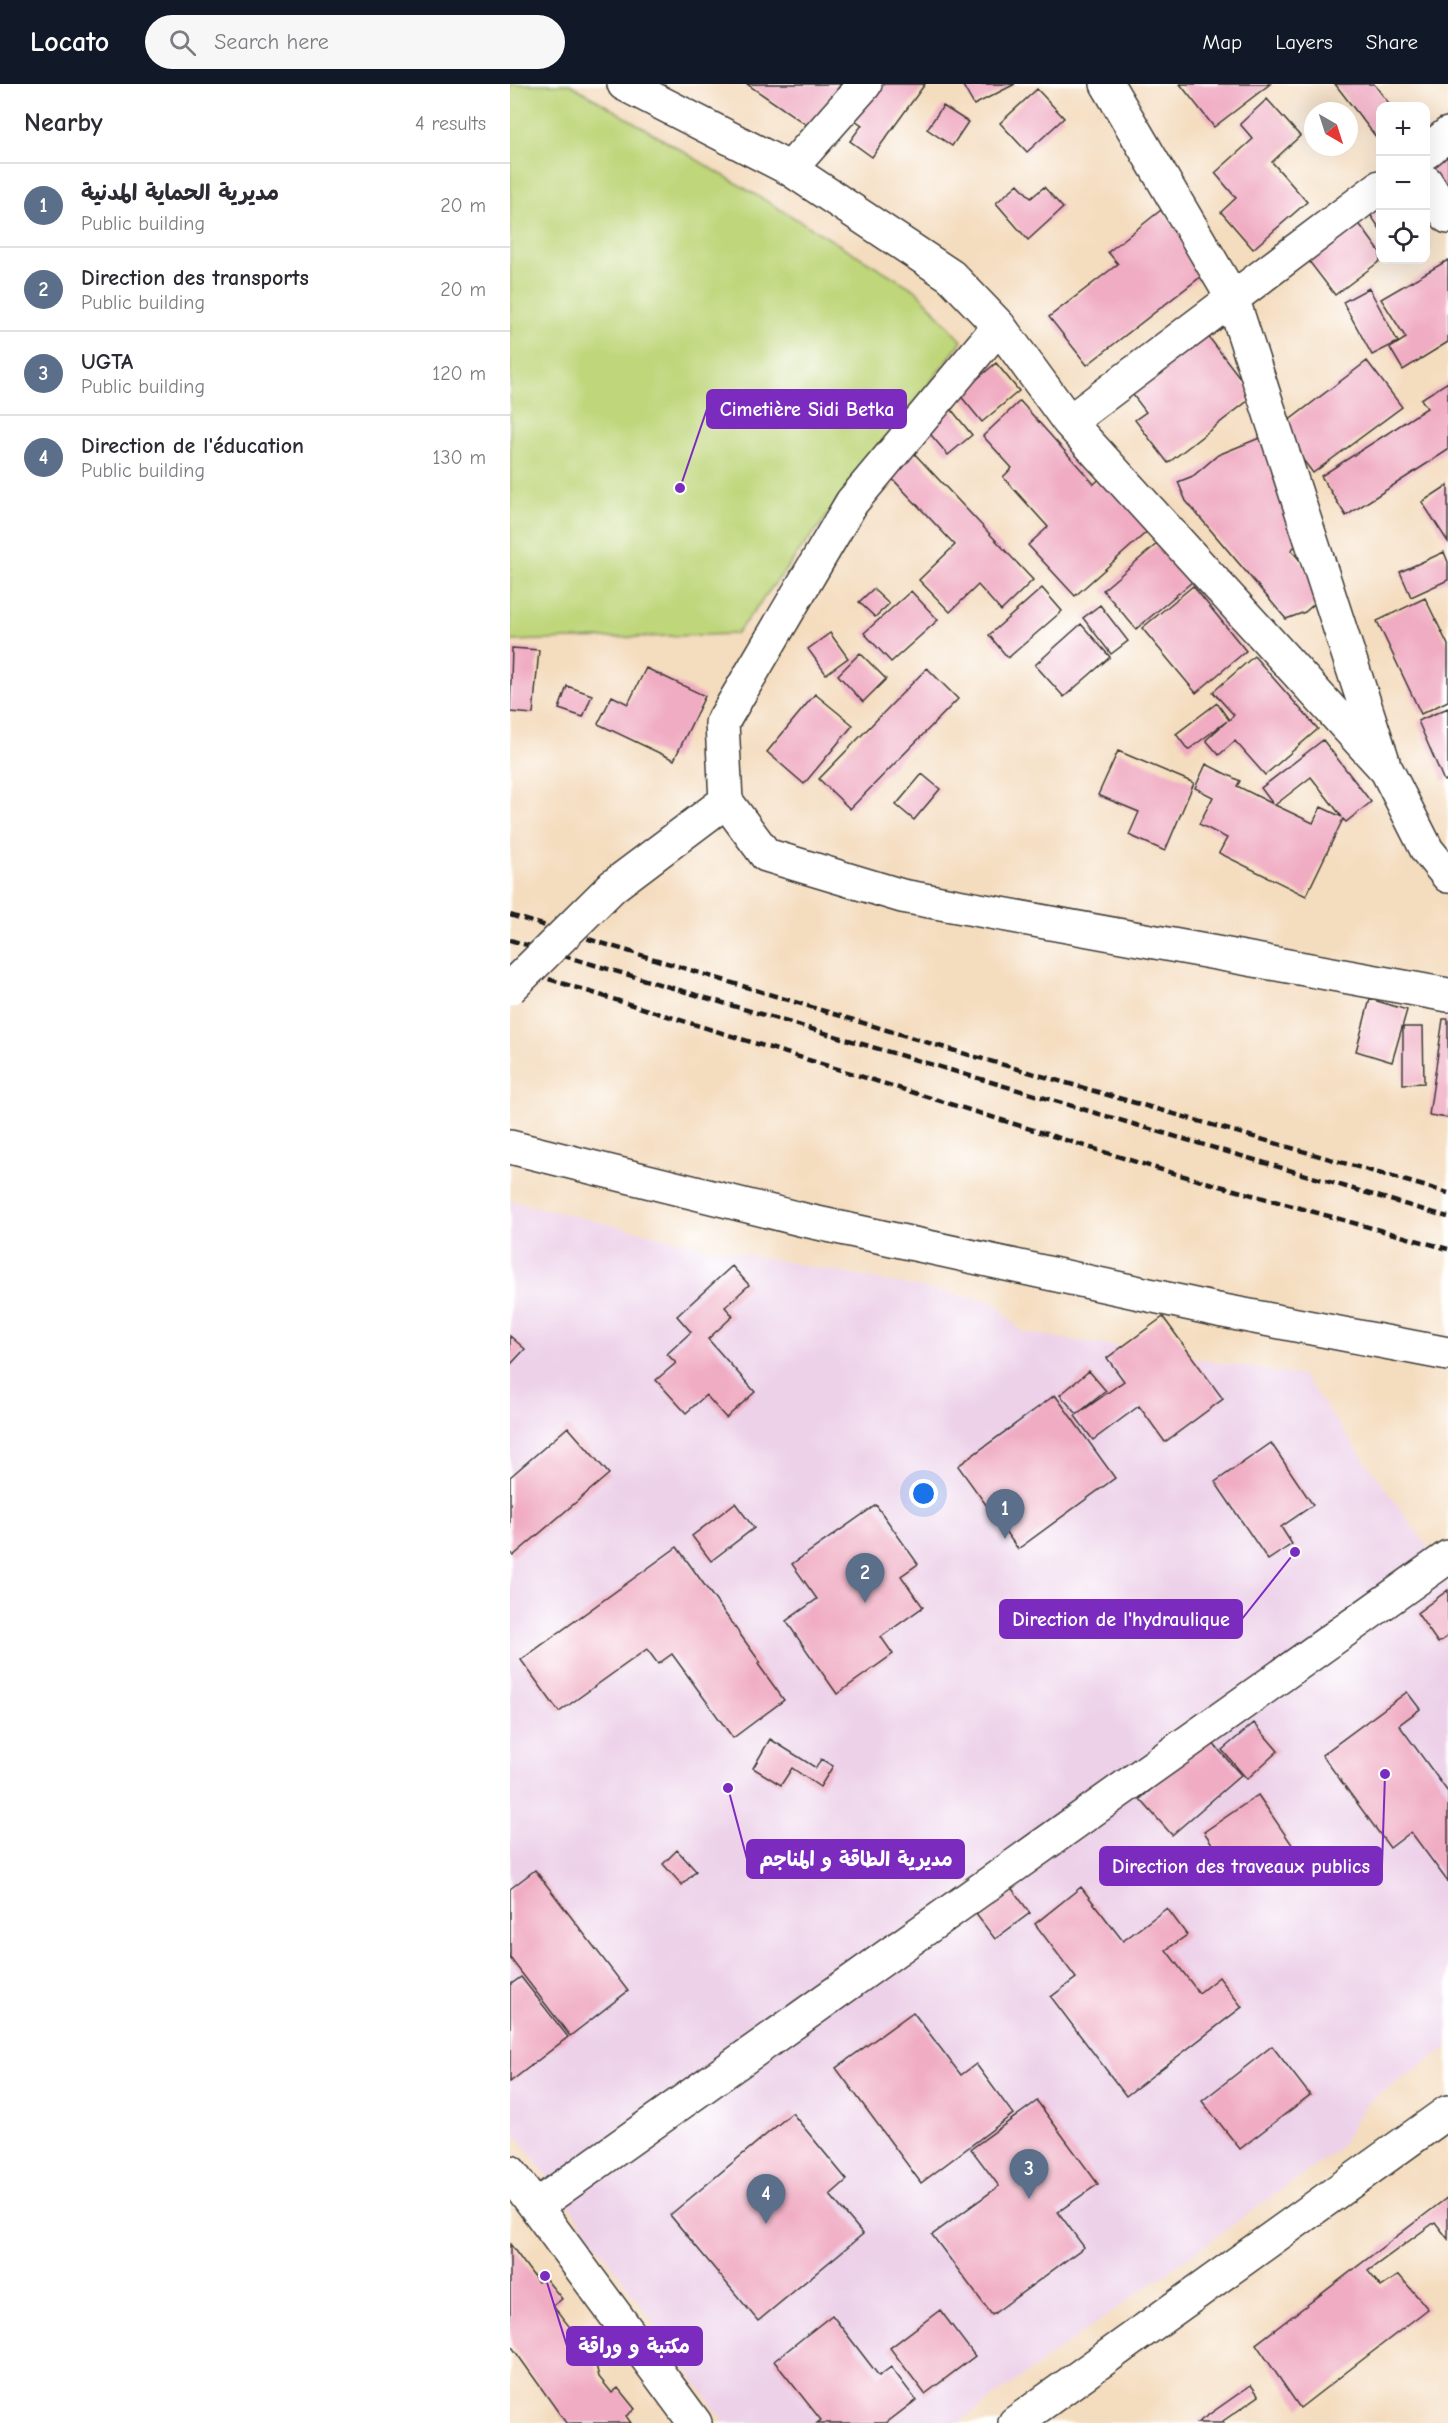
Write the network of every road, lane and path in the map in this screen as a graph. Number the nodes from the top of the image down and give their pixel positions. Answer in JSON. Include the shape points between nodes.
{"nodes":[{"id":1,"x":624,"y":84,"type":"edge"},
{"id":2,"x":865,"y":84,"type":"edge"},
{"id":3,"x":1107,"y":84,"type":"edge"},
{"id":4,"x":1448,"y":134,"type":"edge"},
{"id":5,"x":1430,"y":148,"type":"edge"},
{"id":6,"x":790,"y":169,"type":"junction"},
{"id":7,"x":1376,"y":190,"type":"edge"},
{"id":8,"x":1430,"y":190,"type":"edge"},
{"id":9,"x":1448,"y":217,"type":"edge"},
{"id":10,"x":1232,"y":297,"type":"junction"},
{"id":11,"x":999,"y":326,"type":"junction"},
{"id":12,"x":1069,"y":422,"type":"junction"},
{"id":13,"x":1387,"y":771,"type":"junction"},
{"id":14,"x":726,"y":801,"type":"junction"},
{"id":15,"x":1437,"y":845,"type":"edge"},
{"id":16,"x":1448,"y":876,"type":"edge"},
{"id":17,"x":510,"y":988,"type":"edge"},
{"id":18,"x":1448,"y":995,"type":"edge"},
{"id":19,"x":510,"y":1147,"type":"edge"},
{"id":20,"x":1448,"y":1354,"type":"edge"},
{"id":21,"x":1448,"y":1557,"type":"edge"},
{"id":22,"x":1448,"y":2112,"type":"edge"},
{"id":23,"x":510,"y":2172,"type":"edge"},
{"id":24,"x":536,"y":2206,"type":"junction"},
{"id":25,"x":695,"y":2423,"type":"edge"},
{"id":26,"x":1015,"y":2423,"type":"edge"}],
"edges":[{"from":1,"to":6,"type":"street"},
{"from":2,"to":6,"type":"street"},
{"from":3,"to":10,"type":"street"},
{"from":4,"to":5,"type":"street"},
{"from":6,"to":11,"type":"street","via":[[951,276]]},
{"from":7,"to":10,"type":"street"},
{"from":8,"to":9,"type":"street"},
{"from":10,"to":12,"type":"street"},
{"from":10,"to":13,"type":"street"},
{"from":11,"to":12,"type":"street"},
{"from":11,"to":14,"type":"street","via":[[852,502],[722,723]]},
{"from":12,"to":13,"type":"street"},
{"from":13,"to":15,"type":"street"},
{"from":14,"to":17,"type":"street","bridge":true,"via":[[613,886]]},
{"from":14,"to":18,"type":"street","via":[[766,855],[902,896]]},
{"from":15,"to":16,"type":"street"},
{"from":19,"to":20,"type":"street","via":[[816,1222],[1218,1310]]},
{"from":21,"to":24,"type":"street"},
{"from":22,"to":26,"type":"street"},
{"from":23,"to":24,"type":"street"},
{"from":24,"to":25,"type":"street"}]}
